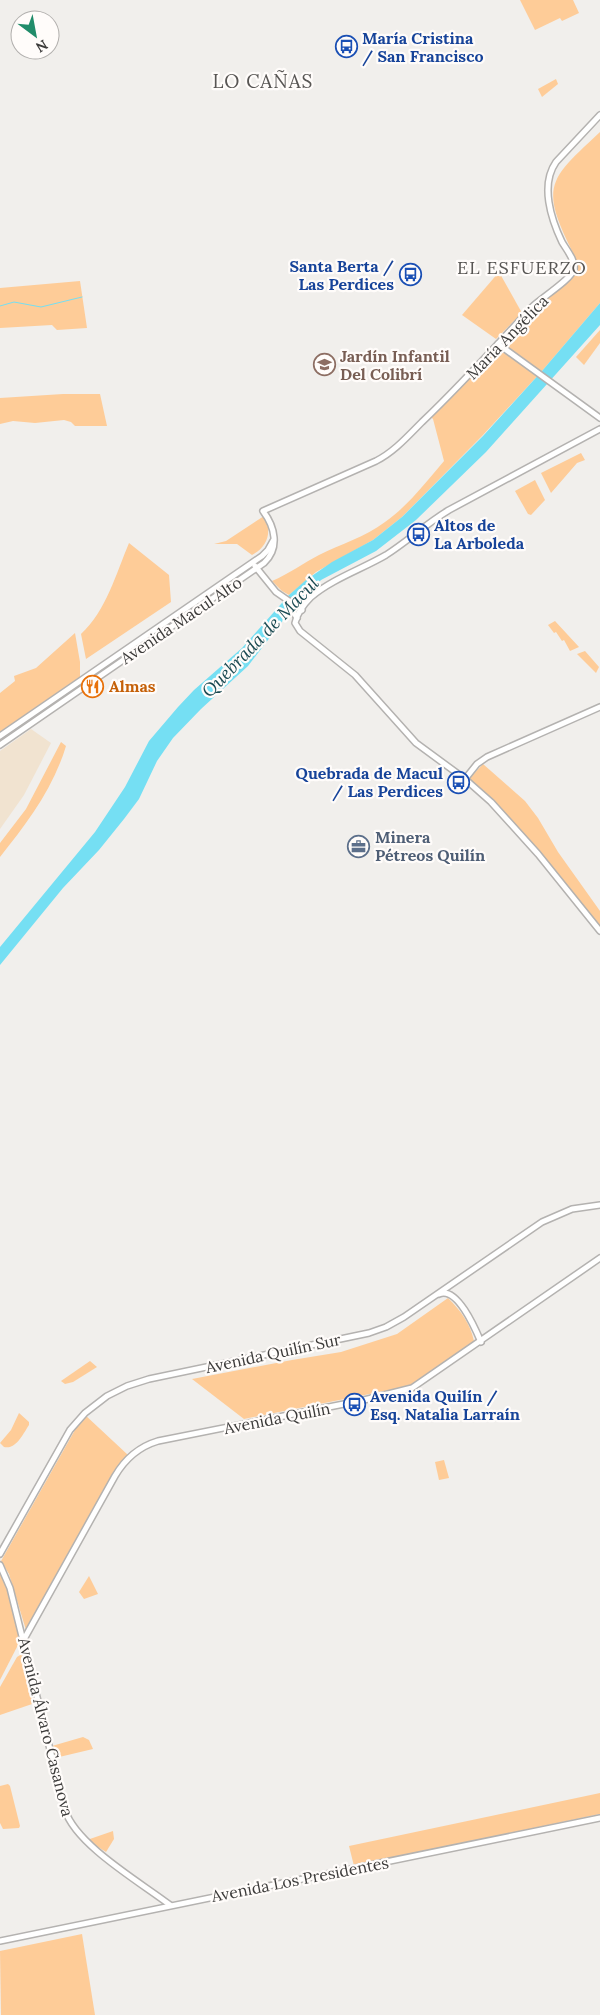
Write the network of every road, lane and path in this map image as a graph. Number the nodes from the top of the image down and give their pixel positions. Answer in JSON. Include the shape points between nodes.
{"nodes":[{"id":1,"x":600,"y":115,"type":"edge"},
{"id":2,"x":498,"y":344,"type":"junction"},
{"id":3,"x":600,"y":418,"type":"edge"},
{"id":4,"x":600,"y":429,"type":"edge"},
{"id":5,"x":274,"y":538,"type":"junction"},
{"id":6,"x":252,"y":562,"type":"junction"},
{"id":7,"x":257,"y":568,"type":"junction"},
{"id":8,"x":297,"y":609,"type":"junction"},
{"id":9,"x":600,"y":707,"type":"edge"},
{"id":10,"x":0,"y":736,"type":"edge"},
{"id":11,"x":0,"y":745,"type":"edge"},
{"id":12,"x":465,"y":779,"type":"junction"},
{"id":13,"x":600,"y":931,"type":"edge"},
{"id":14,"x":600,"y":1205,"type":"edge"},
{"id":15,"x":600,"y":1258,"type":"edge"},
{"id":16,"x":453,"y":1282,"type":"junction"},
{"id":17,"x":449,"y":1293,"type":"junction"},
{"id":18,"x":436,"y":1295,"type":"junction"},
{"id":19,"x":481,"y":1342,"type":"junction"},
{"id":20,"x":0,"y":1554,"type":"edge"},
{"id":21,"x":0,"y":1565,"type":"edge"},
{"id":22,"x":24,"y":1641,"type":"junction"},
{"id":23,"x":600,"y":1818,"type":"edge"},
{"id":24,"x":170,"y":1905,"type":"junction"},
{"id":25,"x":0,"y":1940,"type":"edge"}],
"edges":[{"from":1,"to":2,"type":"street","name":"María Angélica","via":[[556,162],[550,179],[552,216],[574,264],[573,273],[534,305]]},
{"from":2,"to":3,"type":"street"},
{"from":2,"to":5,"type":"street","name":"María Angélica","via":[[453,393],[389,453],[263,511],[272,526]]},
{"from":4,"to":8,"type":"street","via":[[442,515],[388,554],[318,592]]},
{"from":5,"to":6,"type":"street","name":"Avenida Macul Alto","via":[[268,550]]},
{"from":5,"to":7,"type":"street","name":"Avenida Macul Alto","via":[[270,556]]},
{"from":6,"to":7,"type":"street"},
{"from":6,"to":10,"type":"street","name":"Avenida Macul Alto"},
{"from":7,"to":8,"type":"street","via":[[272,587]]},
{"from":7,"to":11,"type":"street","name":"Avenida Macul Alto"},
{"from":8,"to":12,"type":"street","via":[[295,623],[300,631],[355,675],[416,743]]},
{"from":9,"to":12,"type":"street","via":[[487,757]]},
{"from":12,"to":13,"type":"street","via":[[491,802],[538,854]]},
{"from":14,"to":16,"type":"street","name":"Avenida Quilín Sur","via":[[547,1219]]},
{"from":15,"to":19,"type":"street","name":"Avenida Quilín"},
{"from":16,"to":17,"type":"street","via":[[448,1288]]},
{"from":16,"to":18,"type":"street","name":"Avenida Quilín Sur"},
{"from":17,"to":18,"type":"street"},
{"from":17,"to":19,"type":"street","via":[[470,1317]]},
{"from":18,"to":20,"type":"street","name":"Avenida Quilín Sur","via":[[396,1322],[369,1333],[149,1379],[107,1396],[70,1430]]},
{"from":19,"to":22,"type":"street","name":"Avenida Quilín","via":[[408,1390],[158,1441],[140,1449],[117,1472]]},
{"from":21,"to":22,"type":"street","name":"Avenida Álvaro Casanova","via":[[8,1582]]},
{"from":22,"to":24,"type":"street","name":"Avenida Álvaro Casanova","via":[[70,1823],[88,1844]]},
{"from":23,"to":24,"type":"street","name":"Avenida Los Presidentes"},
{"from":24,"to":25,"type":"street","name":"Avenida Los Presidentes"}]}
